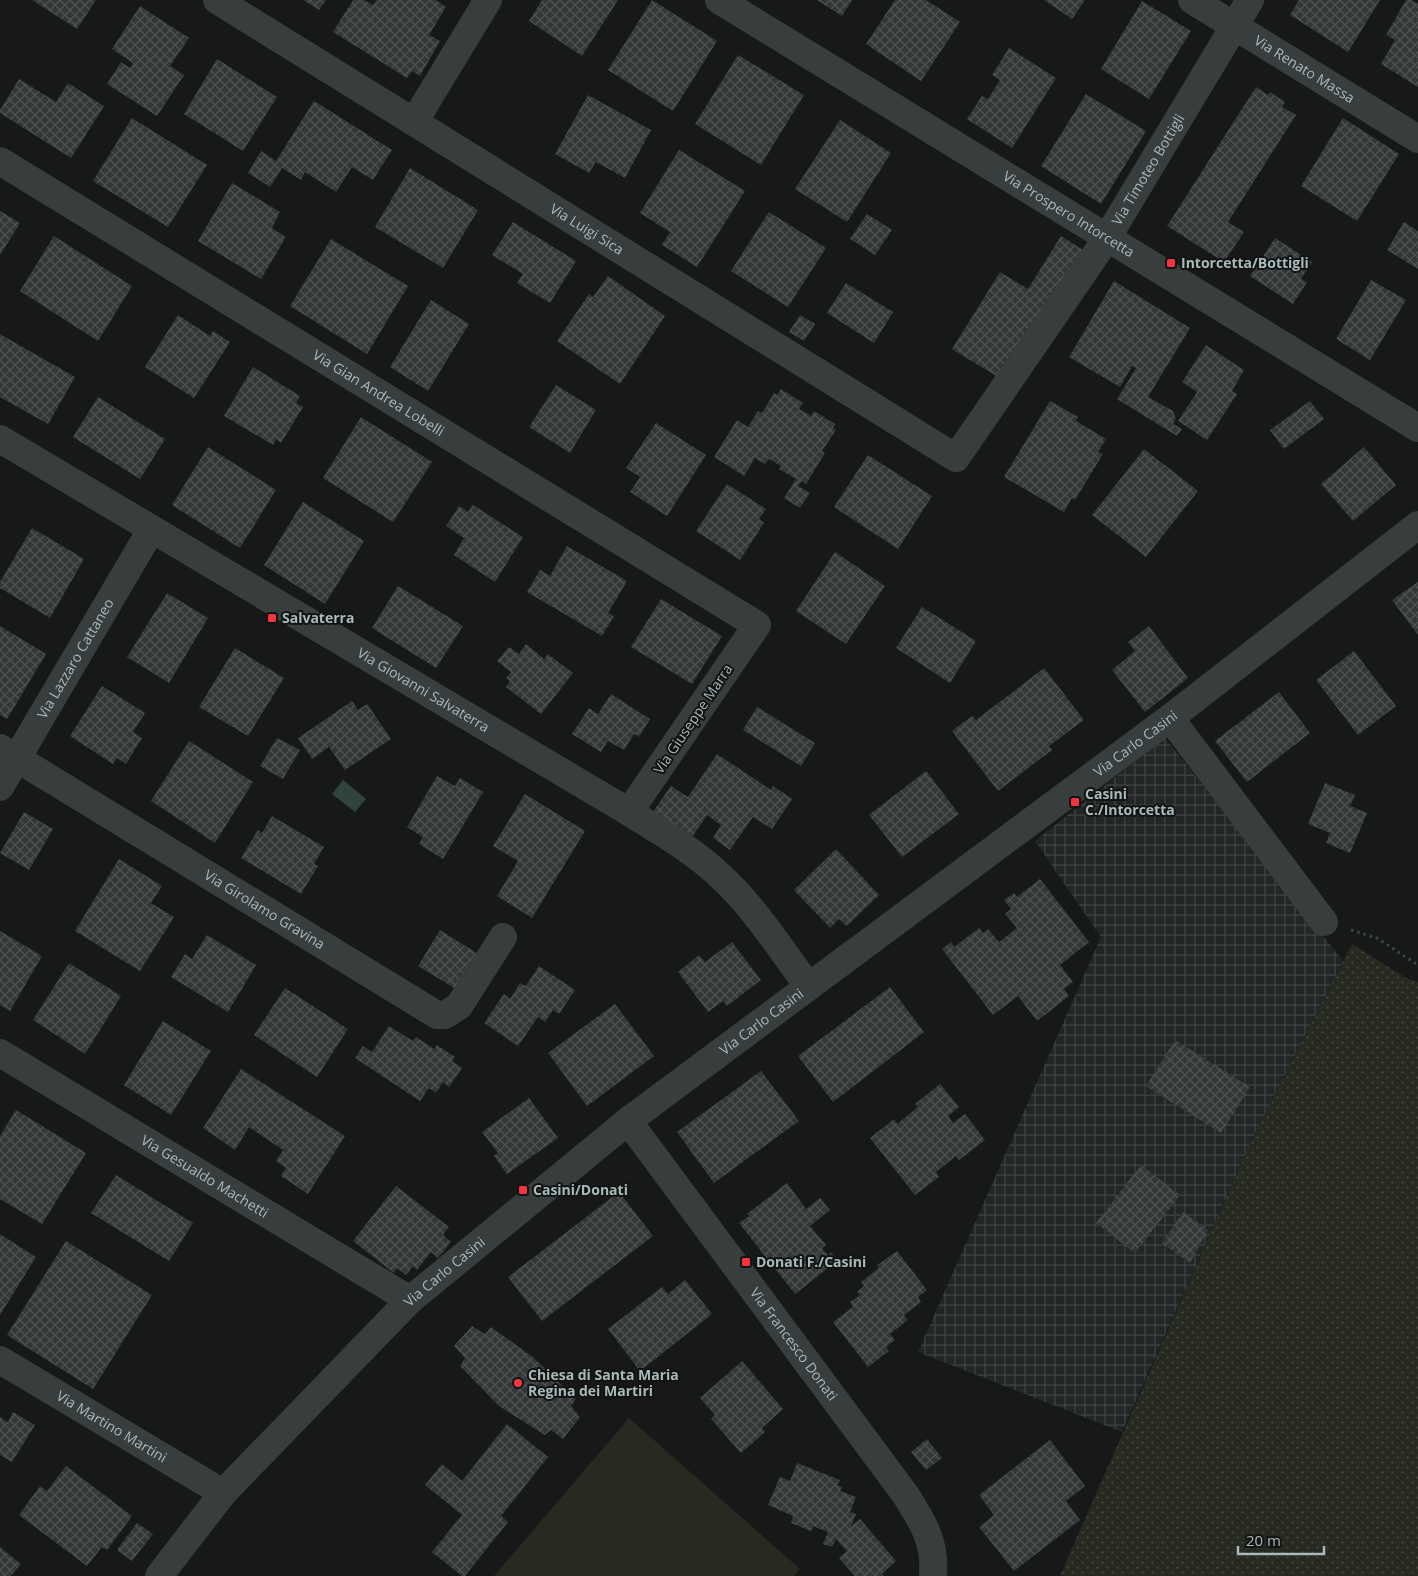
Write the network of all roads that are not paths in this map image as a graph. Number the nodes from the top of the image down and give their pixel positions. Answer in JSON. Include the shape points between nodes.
{"nodes":[{"id":1,"x":217,"y":0,"type":"edge"},
{"id":2,"x":488,"y":0,"type":"edge"},
{"id":3,"x":719,"y":0,"type":"edge"},
{"id":4,"x":1192,"y":0,"type":"edge"},
{"id":5,"x":1250,"y":0,"type":"edge"},
{"id":6,"x":1234,"y":25,"type":"junction"},
{"id":7,"x":414,"y":122,"type":"junction"},
{"id":8,"x":1418,"y":139,"type":"edge"},
{"id":9,"x":0,"y":161,"type":"edge"},
{"id":10,"x":1108,"y":238,"type":"junction"},
{"id":11,"x":1418,"y":428,"type":"edge"},
{"id":12,"x":0,"y":439,"type":"edge"},
{"id":13,"x":956,"y":458,"type":"joint"},
{"id":14,"x":1418,"y":525,"type":"edge"},
{"id":15,"x":151,"y":530,"type":"junction"},
{"id":16,"x":757,"y":625,"type":"joint"},
{"id":17,"x":1170,"y":718,"type":"junction"},
{"id":18,"x":8,"y":753,"type":"edge"},
{"id":19,"x":0,"y":787,"type":"edge"},
{"id":20,"x":629,"y":812,"type":"junction"},
{"id":21,"x":1324,"y":922,"type":"road end"},
{"id":22,"x":503,"y":937,"type":"dead end"},
{"id":23,"x":808,"y":986,"type":"junction"},
{"id":24,"x":0,"y":1053,"type":"edge"},
{"id":25,"x":628,"y":1121,"type":"junction"},
{"id":26,"x":410,"y":1300,"type":"junction"},
{"id":27,"x":0,"y":1360,"type":"edge"},
{"id":28,"x":223,"y":1493,"type":"junction"},
{"id":29,"x":159,"y":1576,"type":"edge"},
{"id":30,"x":933,"y":1576,"type":"edge"}],
"edges":[{"from":1,"to":7,"type":"street","name":"Via Luigi Sica"},
{"from":2,"to":7,"type":"street"},
{"from":3,"to":10,"type":"street","name":"Via Prospero Intorcetta"},
{"from":4,"to":6,"type":"street","name":"Via Renato Massa"},
{"from":5,"to":6,"type":"street","name":"Via Timoteo Bottigli"},
{"from":6,"to":8,"type":"street","name":"Via Renato Massa"},
{"from":6,"to":10,"type":"street","name":"Via Timoteo Bottigli"},
{"from":7,"to":13,"type":"street","name":"Via Luigi Sica"},
{"from":9,"to":16,"type":"street","name":"Via Gian Andrea Lobelli"},
{"from":10,"to":11,"type":"street","name":"Via Prospero Intorcetta"},
{"from":10,"to":13,"type":"street","name":"Via Timoteo Bottigli"},
{"from":12,"to":15,"type":"street","name":"Via Giovanni Salvaterra"},
{"from":14,"to":17,"type":"street","name":"Via Carlo Casini"},
{"from":15,"to":18,"type":"street","name":"Via Lazzaro Cattaneo"},
{"from":15,"to":20,"type":"street","name":"Via Giovanni Salvaterra"},
{"from":16,"to":20,"type":"street","name":"Via Giuseppe Marra"},
{"from":17,"to":21,"type":"street"},
{"from":17,"to":23,"type":"street","name":"Via Carlo Casini"},
{"from":18,"to":19,"type":"street","name":"Via Lazzaro Cattaneo"},
{"from":18,"to":22,"type":"street","name":"Via Girolamo Gravina","via":[[436,1015],[459,1006]]},
{"from":20,"to":23,"type":"street","name":"Via Giovanni Salvaterra","via":[[718,873],[748,906]]},
{"from":23,"to":25,"type":"street","name":"Via Carlo Casini"},
{"from":24,"to":26,"type":"street","name":"Via Gesualdo Machetti"},
{"from":25,"to":26,"type":"street","name":"Via Carlo Casini"},
{"from":25,"to":30,"type":"street","name":"Via Francesco Donati","via":[[918,1514],[931,1542]]},
{"from":26,"to":28,"type":"street","name":"Via Carlo Casini"},
{"from":27,"to":28,"type":"street","name":"Via Martino Martini"},
{"from":28,"to":29,"type":"street","name":"Via Carlo Casini"}]}
